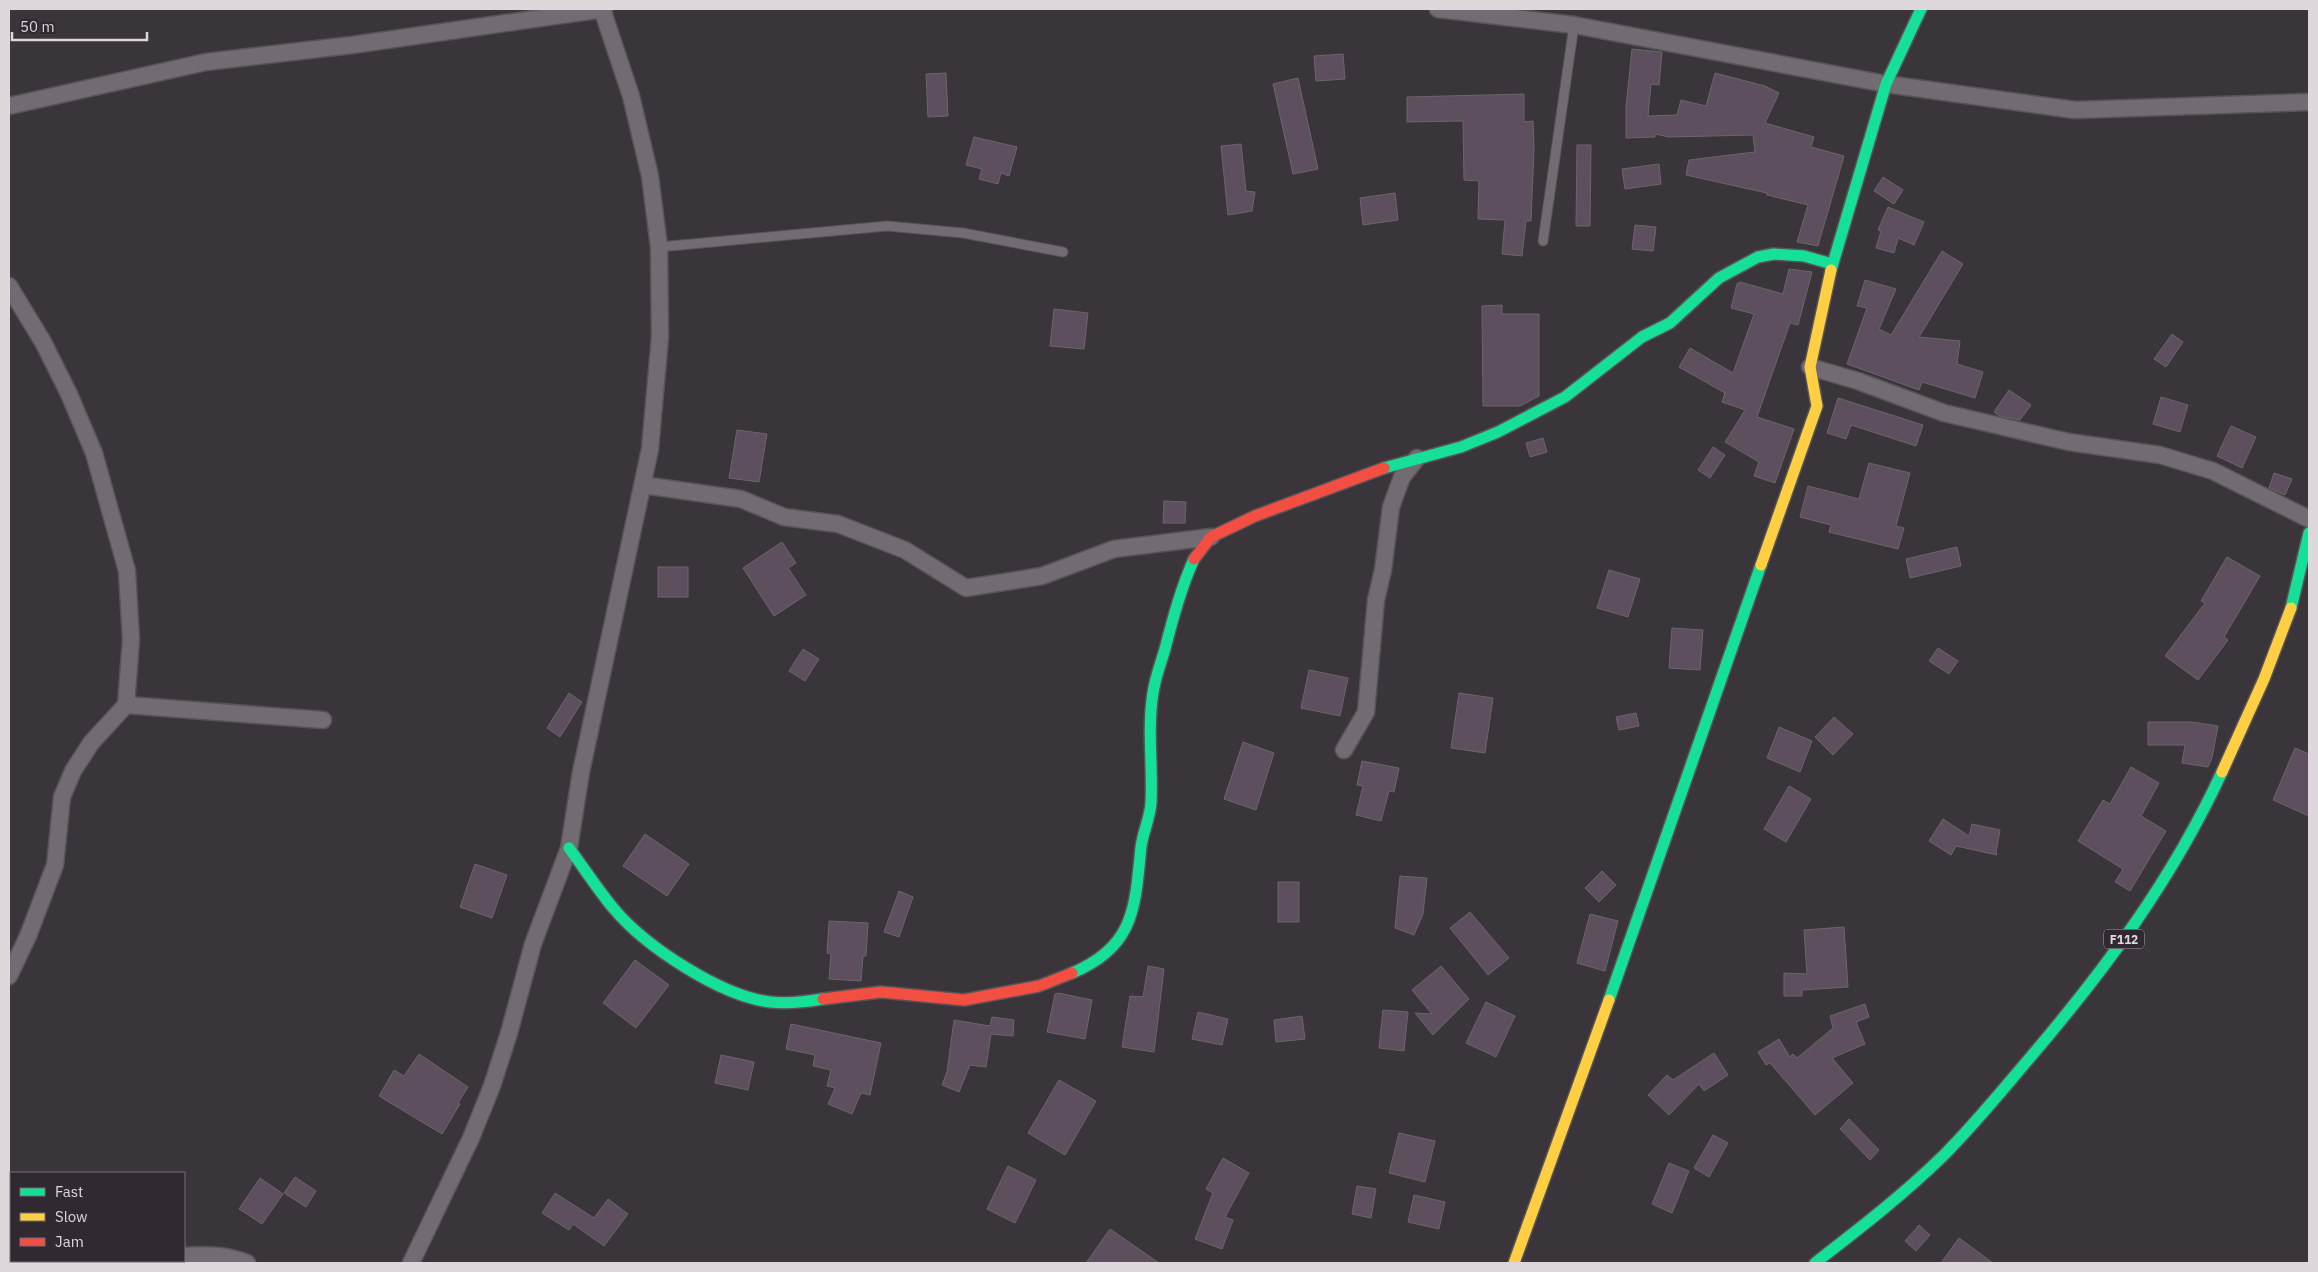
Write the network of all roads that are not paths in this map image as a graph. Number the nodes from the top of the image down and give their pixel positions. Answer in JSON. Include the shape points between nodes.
{"nodes":[{"id":1,"x":603,"y":9,"type":"edge"},
{"id":2,"x":1438,"y":9,"type":"edge"},
{"id":3,"x":1921,"y":9,"type":"edge"},
{"id":4,"x":1574,"y":25,"type":"junction"},
{"id":5,"x":1886,"y":84,"type":"junction"},
{"id":6,"x":2309,"y":102,"type":"edge"},
{"id":7,"x":9,"y":106,"type":"edge"},
{"id":8,"x":1544,"y":241,"type":"dead end"},
{"id":9,"x":659,"y":247,"type":"junction"},
{"id":10,"x":1062,"y":252,"type":"dead end"},
{"id":11,"x":1832,"y":264,"type":"junction"},
{"id":12,"x":9,"y":286,"type":"edge"},
{"id":13,"x":1810,"y":367,"type":"junction"},
{"id":14,"x":1417,"y":458,"type":"junction"},
{"id":15,"x":642,"y":485,"type":"junction"},
{"id":16,"x":2309,"y":519,"type":"edge"},
{"id":17,"x":2309,"y":533,"type":"edge"},
{"id":18,"x":1211,"y":537,"type":"junction"},
{"id":19,"x":126,"y":705,"type":"junction"},
{"id":20,"x":324,"y":720,"type":"dead end"},
{"id":21,"x":1344,"y":750,"type":"dead end"},
{"id":22,"x":569,"y":848,"type":"junction"},
{"id":23,"x":9,"y":976,"type":"edge"},
{"id":24,"x":185,"y":1256,"type":"edge"},
{"id":25,"x":247,"y":1263,"type":"edge"},
{"id":26,"x":412,"y":1263,"type":"edge"},
{"id":27,"x":1514,"y":1263,"type":"edge"},
{"id":28,"x":1814,"y":1263,"type":"edge"}],
"edges":[{"from":1,"to":7,"type":"street","via":[[206,62]]},
{"from":1,"to":9,"type":"street","via":[[640,132],[650,176]]},
{"from":2,"to":4,"type":"street"},
{"from":3,"to":5,"type":"street"},
{"from":4,"to":5,"type":"street"},
{"from":4,"to":8,"type":"lane"},
{"from":5,"to":6,"type":"street","via":[[2075,110]]},
{"from":5,"to":11,"type":"street"},
{"from":9,"to":10,"type":"lane","via":[[887,226],[963,233]]},
{"from":9,"to":15,"type":"street","via":[[660,337],[650,449]]},
{"from":11,"to":13,"type":"street"},
{"from":11,"to":14,"type":"street","via":[[1804,256],[1774,254],[1758,257],[1719,278],[1670,323],[1642,337],[1565,397],[1498,432]]},
{"from":12,"to":19,"type":"street","via":[[51,359],[94,453],[127,571],[131,640]]},
{"from":13,"to":16,"type":"street","via":[[1952,416],[2060,440],[2160,455],[2213,471]]},
{"from":13,"to":27,"type":"street","via":[[1817,406]]},
{"from":14,"to":18,"type":"street","via":[[1316,492]]},
{"from":14,"to":21,"type":"street","via":[[1402,477],[1391,508],[1376,600],[1366,712]]},
{"from":15,"to":18,"type":"street","via":[[741,499],[784,516],[838,524],[906,550],[966,588],[1042,576],[1114,549]]},
{"from":15,"to":22,"type":"street","via":[[581,772]]},
{"from":17,"to":28,"type":"street","number":"F112","via":[[2299,595],[2265,678],[2206,805],[2171,870],[2071,1010],[1943,1156],[1870,1221]]},
{"from":18,"to":22,"type":"street","via":[[1194,559],[1182,585],[1153,693],[1151,805],[1142,842],[1132,915],[1124,933],[1110,951],[1091,965],[1040,986],[964,1000],[881,992],[794,1003],[769,1002],[740,995],[714,983],[636,933]]},
{"from":19,"to":20,"type":"street"},
{"from":19,"to":23,"type":"street","via":[[91,743],[69,779],[62,797],[55,865],[35,920]]},
{"from":22,"to":26,"type":"street","via":[[533,944],[492,1086]]},
{"from":24,"to":25,"type":"street","via":[[206,1254]]}]}
